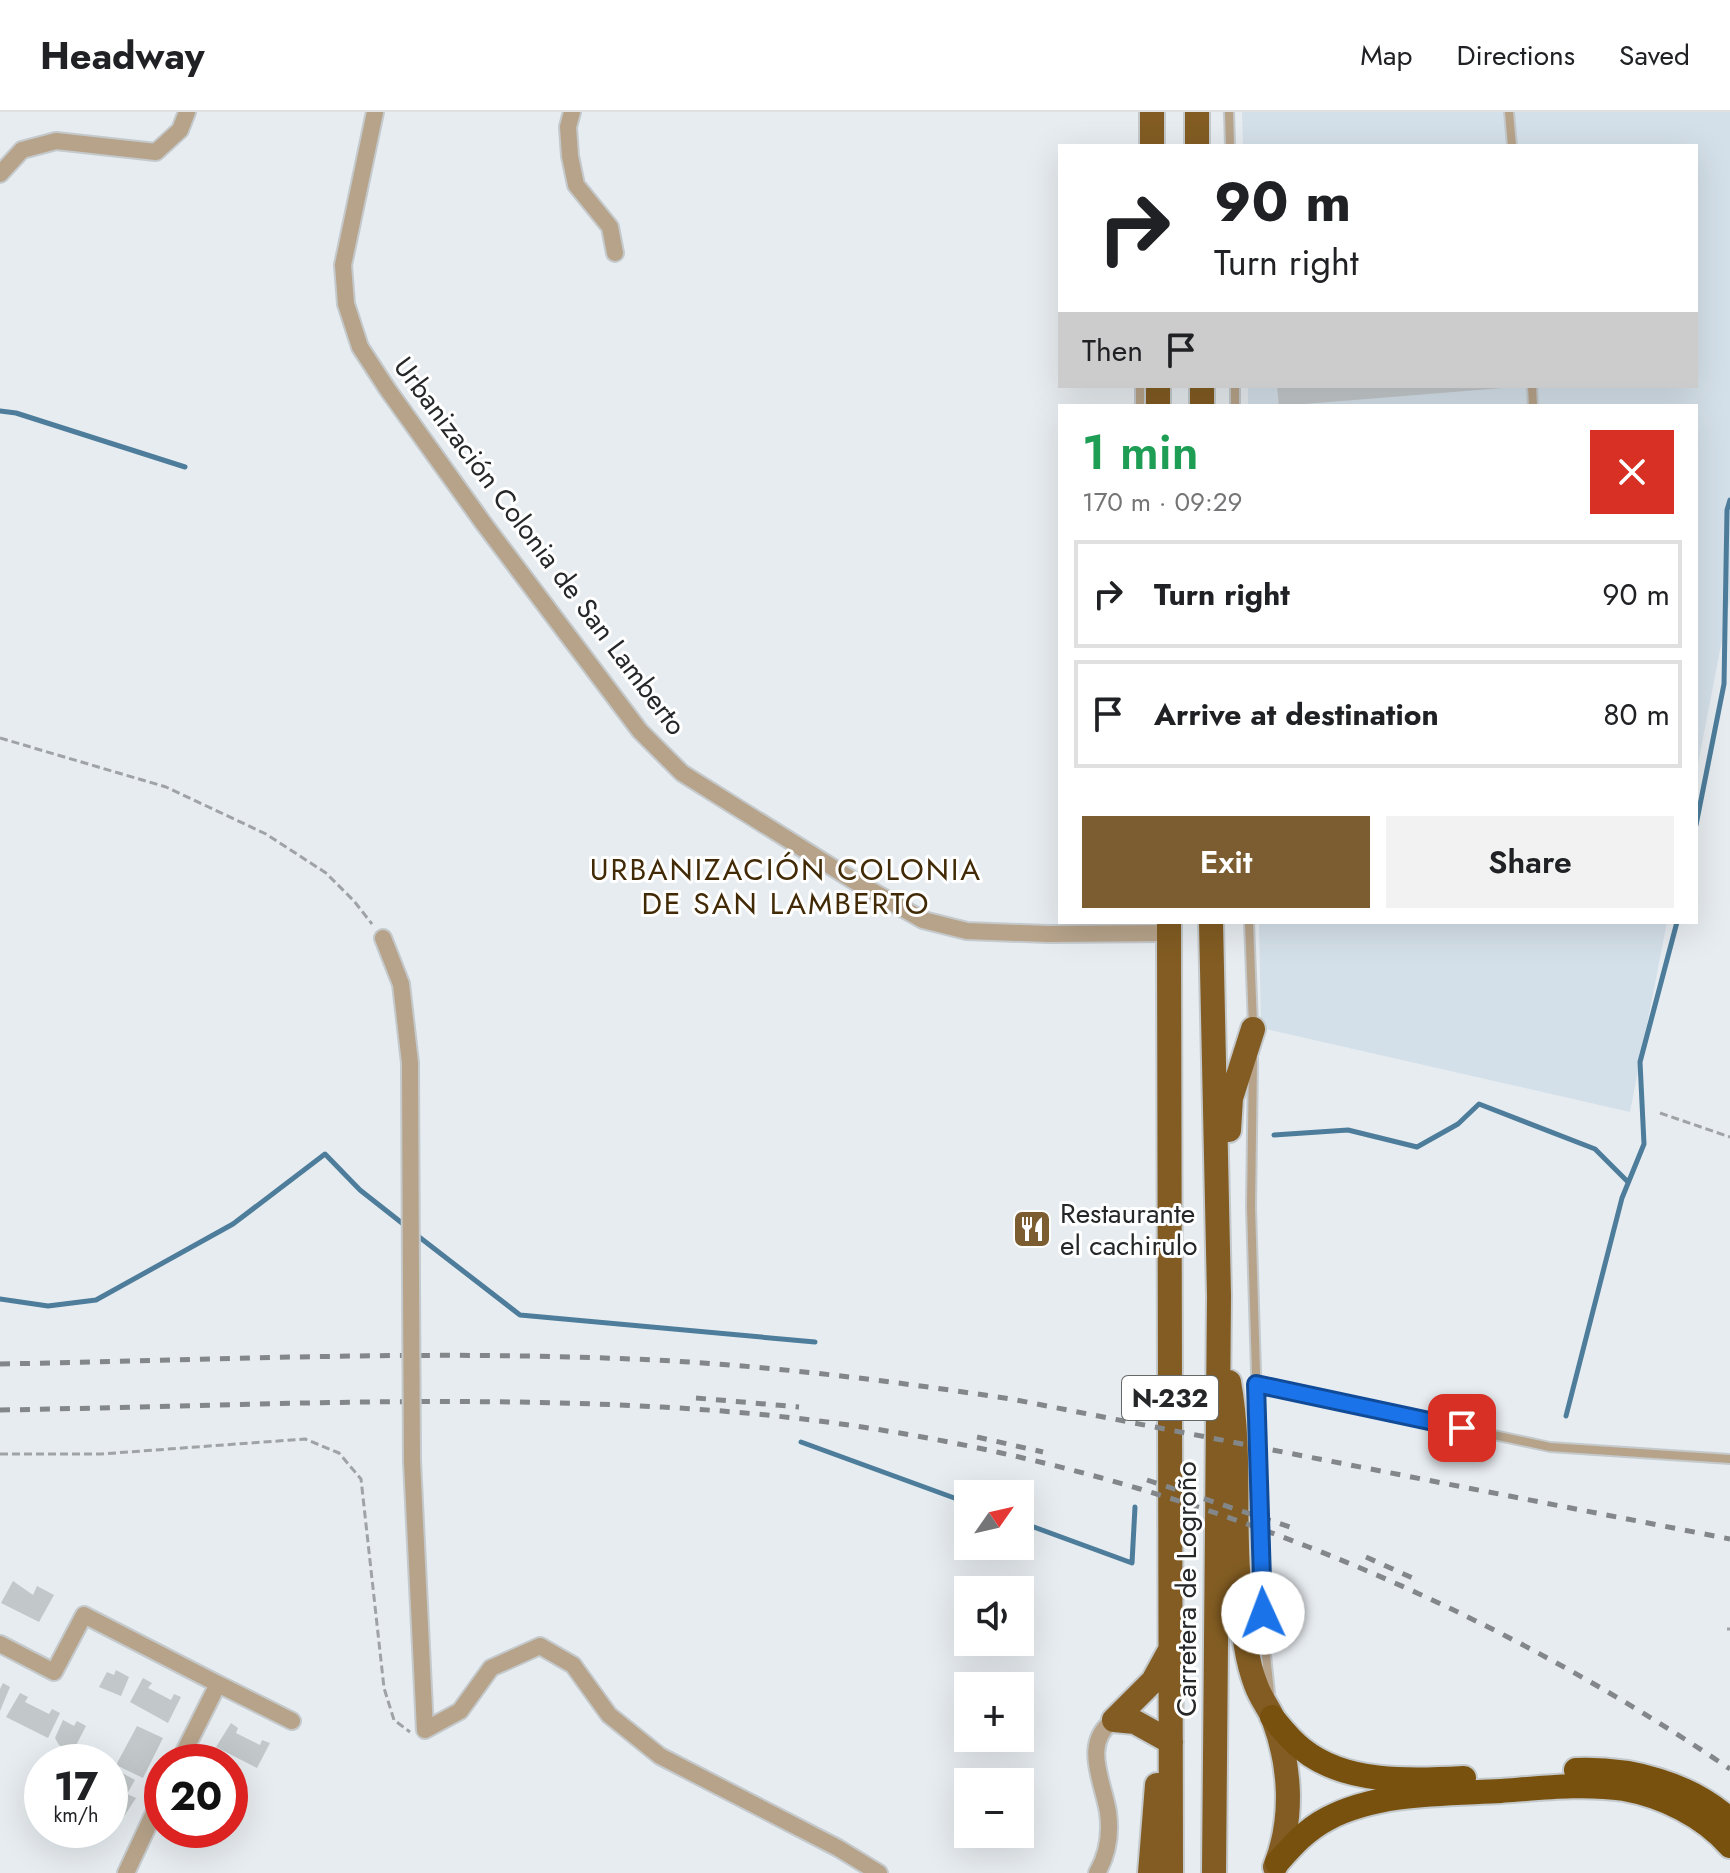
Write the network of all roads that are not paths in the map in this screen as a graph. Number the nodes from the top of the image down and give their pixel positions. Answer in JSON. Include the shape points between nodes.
{"nodes":[{"id":1,"x":187,"y":112,"type":"edge"},
{"id":2,"x":375,"y":112,"type":"edge"},
{"id":3,"x":572,"y":112,"type":"edge"},
{"id":4,"x":1152,"y":112,"type":"edge"},
{"id":5,"x":1197,"y":112,"type":"edge"},
{"id":6,"x":1229,"y":112,"type":"edge"},
{"id":7,"x":1509,"y":112,"type":"edge"},
{"id":8,"x":1152,"y":144,"type":"edge"},
{"id":9,"x":1197,"y":144,"type":"edge"},
{"id":10,"x":1230,"y":144,"type":"edge"},
{"id":11,"x":1512,"y":144,"type":"edge"},
{"id":12,"x":0,"y":174,"type":"edge"},
{"id":13,"x":615,"y":253,"type":"dead end"},
{"id":14,"x":1211,"y":924,"type":"edge"},
{"id":15,"x":1249,"y":924,"type":"edge"},
{"id":16,"x":1169,"y":928,"type":"edge"},
{"id":17,"x":383,"y":938,"type":"road end"},
{"id":18,"x":1253,"y":1029,"type":"junction"},
{"id":19,"x":1219,"y":1296,"type":"junction"},
{"id":20,"x":1218,"y":1323,"type":"junction"},
{"id":21,"x":1256,"y":1384,"type":"junction"},
{"id":22,"x":1730,"y":1459,"type":"edge"},
{"id":23,"x":0,"y":1644,"type":"edge"},
{"id":24,"x":1171,"y":1648,"type":"junction"},
{"id":25,"x":218,"y":1684,"type":"junction"},
{"id":26,"x":1272,"y":1717,"type":"junction"},
{"id":27,"x":1114,"y":1720,"type":"junction"},
{"id":28,"x":292,"y":1721,"type":"dead end"},
{"id":29,"x":188,"y":1744,"type":"edge"},
{"id":30,"x":1171,"y":1745,"type":"junction"},
{"id":31,"x":1730,"y":1820,"type":"edge"},
{"id":32,"x":144,"y":1834,"type":"edge"},
{"id":33,"x":1730,"y":1846,"type":"edge"},
{"id":34,"x":1275,"y":1868,"type":"edge"},
{"id":35,"x":126,"y":1873,"type":"edge"},
{"id":36,"x":879,"y":1873,"type":"edge"},
{"id":37,"x":1097,"y":1873,"type":"edge"},
{"id":38,"x":1150,"y":1873,"type":"edge"},
{"id":39,"x":1171,"y":1873,"type":"edge"},
{"id":40,"x":1214,"y":1873,"type":"edge"}],
"edges":[{"from":1,"to":12,"type":"street","via":[[180,130],[156,152],[56,141],[22,150]]},
{"from":2,"to":16,"type":"street","name":"Urbanización Colonia de San Lamberto","via":[[343,265],[346,304],[360,347],[475,512],[640,731],[682,773],[923,920],[967,931],[1048,934]]},
{"from":3,"to":13,"type":"street","via":[[568,127],[576,185],[610,227]]},
{"from":4,"to":8,"type":"highway"},
{"from":5,"to":9,"type":"highway"},
{"from":6,"to":10,"type":"lane"},
{"from":7,"to":11,"type":"lane"},
{"from":14,"to":19,"type":"highway","name":"Carretera de Logroño","number":"N-232"},
{"from":15,"to":18,"type":"lane"},
{"from":16,"to":24,"type":"highway","name":"Carretera de Logroño","number":"N-232"},
{"from":17,"to":36,"type":"street","bridge":true,"via":[[401,984],[410,1063],[412,1461],[425,1730],[460,1711],[491,1668],[540,1646],[573,1665],[609,1715],[660,1756]]},
{"from":18,"to":19,"type":"highway","via":[[1231,1098]]},
{"from":18,"to":21,"type":"lane"},
{"from":19,"to":20,"type":"highway","name":"Carretera de Logroño","number":"N-232"},
{"from":20,"to":26,"type":"highway","via":[[1235,1418],[1244,1640],[1256,1685]]},
{"from":20,"to":40,"type":"highway","name":"Carretera de Logroño","number":"N-232"},
{"from":21,"to":22,"type":"lane","via":[[1550,1447]]},
{"from":21,"to":26,"type":"lane","via":[[1264,1636]]},
{"from":23,"to":25,"type":"street","via":[[54,1672],[84,1615]]},
{"from":24,"to":27,"type":"highway","via":[[1153,1681]]},
{"from":24,"to":30,"type":"highway","name":"Carretera de Logroño","number":"N-232"},
{"from":25,"to":28,"type":"street"},
{"from":25,"to":29,"type":"street"},
{"from":26,"to":31,"type":"highway","via":[[1303,1750],[1353,1773],[1410,1779],[1622,1772],[1666,1783]]},
{"from":26,"to":34,"type":"highway","via":[[1288,1798],[1285,1838]]},
{"from":27,"to":30,"type":"highway","via":[[1135,1722]]},
{"from":27,"to":37,"type":"street","via":[[1095,1747],[1109,1829]]},
{"from":30,"to":38,"type":"highway","via":[[1157,1776]]},
{"from":30,"to":39,"type":"highway","name":"Carretera de Logroño","number":"N-232"},
{"from":32,"to":35,"type":"street"},
{"from":33,"to":34,"type":"highway","via":[[1681,1808],[1625,1789],[1589,1786],[1387,1800],[1357,1807],[1311,1828]]}]}
